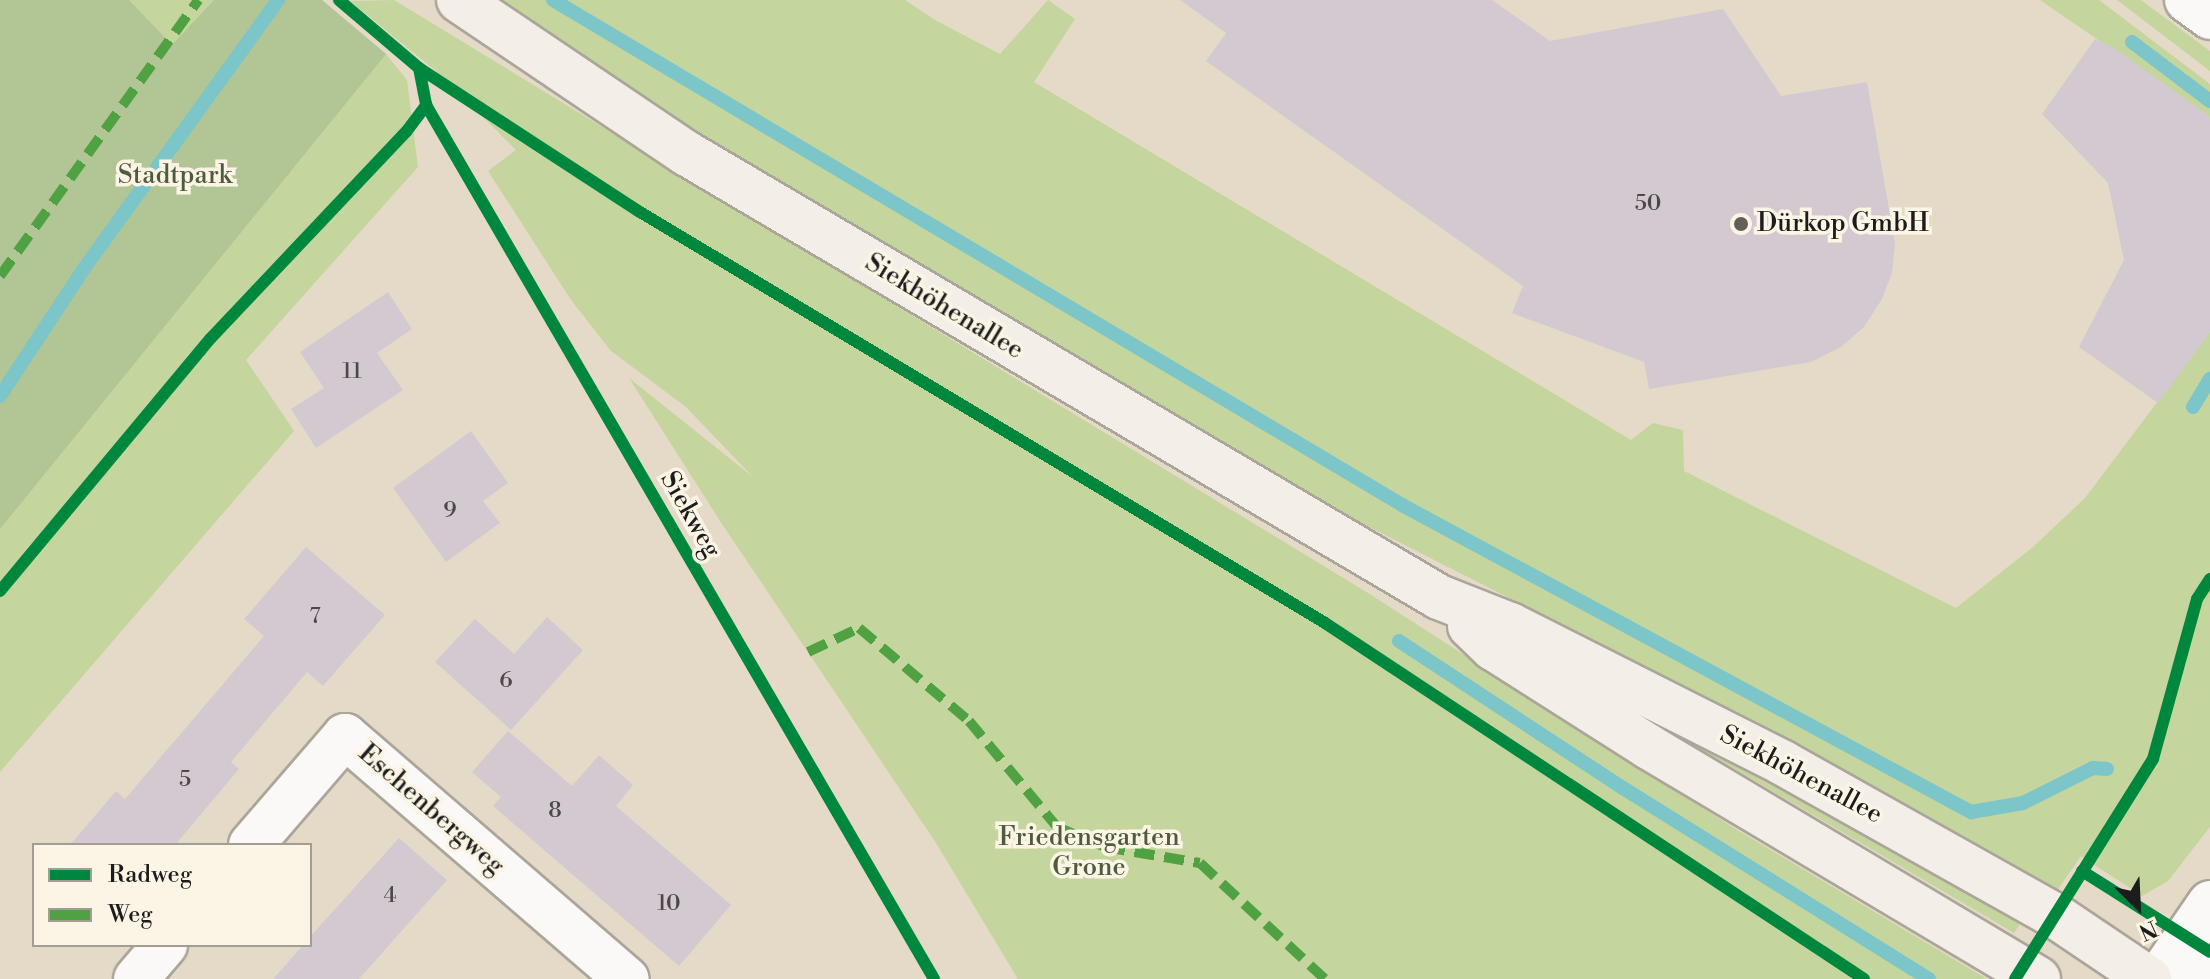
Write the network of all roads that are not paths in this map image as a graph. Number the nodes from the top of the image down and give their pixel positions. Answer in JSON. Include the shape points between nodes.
{"nodes":[{"id":1,"x":459,"y":0,"type":"edge"},
{"id":2,"x":2187,"y":0,"type":"edge"},
{"id":3,"x":2210,"y":17,"type":"edge"},
{"id":4,"x":1439,"y":597,"type":"junction"},
{"id":5,"x":253,"y":843,"type":"edge"},
{"id":6,"x":2210,"y":903,"type":"edge"},
{"id":7,"x":163,"y":947,"type":"edge"},
{"id":8,"x":2210,"y":966,"type":"edge"},
{"id":9,"x":136,"y":979,"type":"edge"},
{"id":10,"x":627,"y":979,"type":"edge"},
{"id":11,"x":2038,"y":979,"type":"edge"},
{"id":12,"x":2149,"y":979,"type":"edge"},
{"id":13,"x":2158,"y":979,"type":"edge"},
{"id":14,"x":2200,"y":979,"type":"edge"}],
"edges":[{"from":1,"to":4,"type":"main road","name":"Siekhöhenallee","via":[[699,161]]},
{"from":2,"to":3,"type":"street"},
{"from":4,"to":11,"type":"main road","name":"Siekhöhenallee","via":[[1493,648]]},
{"from":4,"to":12,"type":"main road","name":"Siekhöhenallee","via":[[1510,625],[1783,763],[2054,915]]},
{"from":5,"to":10,"type":"street","name":"Eschenbergweg","via":[[345,736]]},
{"from":6,"to":13,"type":"street"},
{"from":7,"to":9,"type":"street"},
{"from":8,"to":14,"type":"street"}]}
